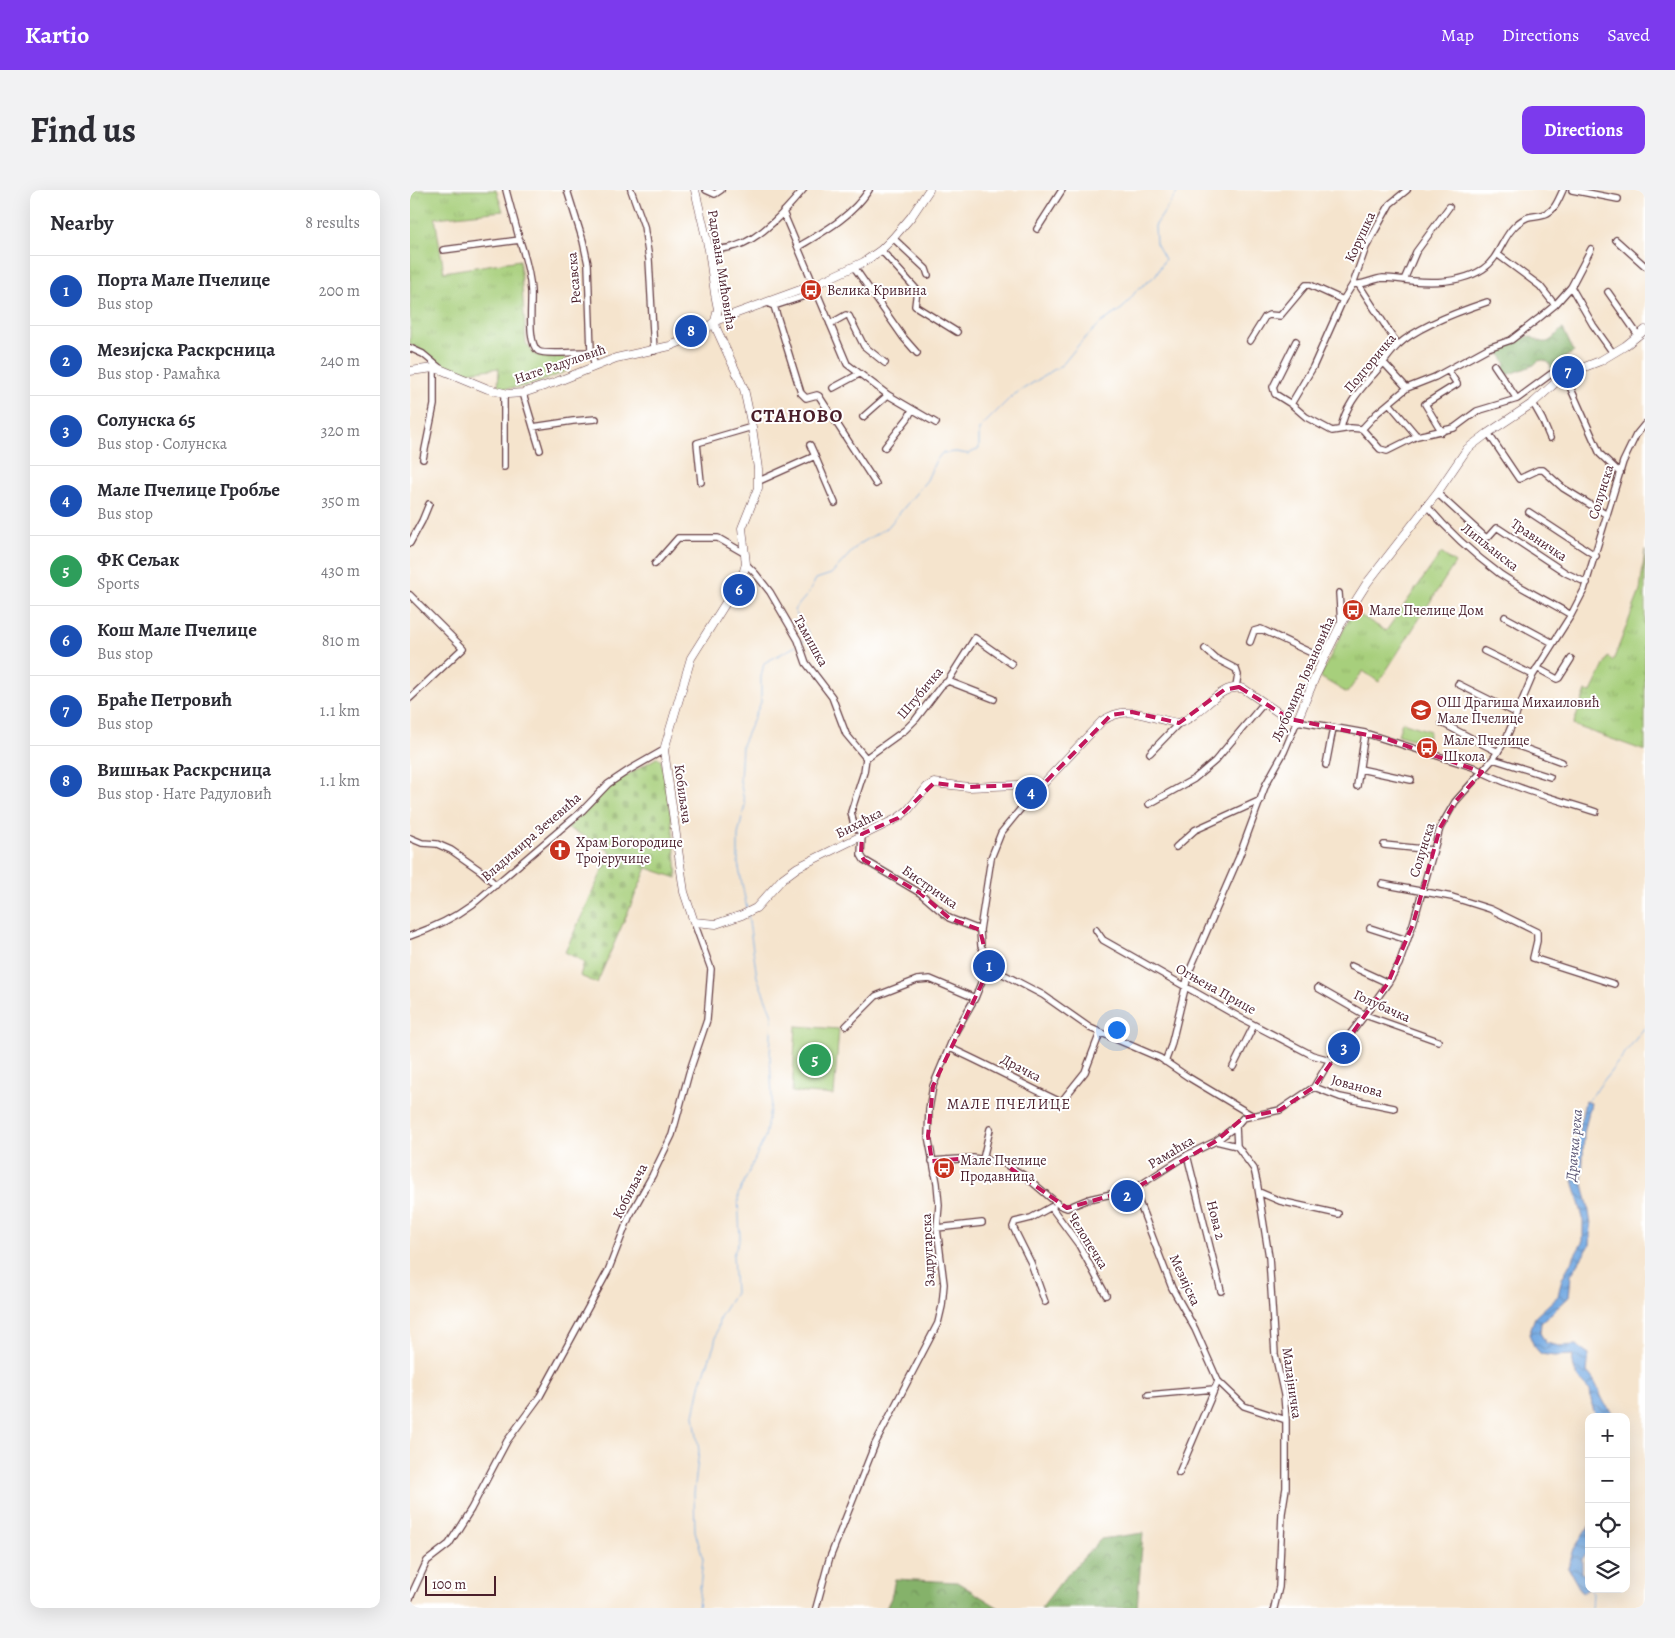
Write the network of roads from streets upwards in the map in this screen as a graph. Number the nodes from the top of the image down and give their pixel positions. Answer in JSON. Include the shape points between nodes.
{"nodes":[{"id":1,"x":506,"y":190,"type":"edge"},
{"id":2,"x":567,"y":190,"type":"edge"},
{"id":3,"x":631,"y":190,"type":"edge"},
{"id":4,"x":695,"y":190,"type":"edge"},
{"id":5,"x":706,"y":190,"type":"edge"},
{"id":6,"x":721,"y":190,"type":"edge"},
{"id":7,"x":803,"y":190,"type":"edge"},
{"id":8,"x":869,"y":190,"type":"edge"},
{"id":9,"x":929,"y":190,"type":"edge"},
{"id":10,"x":1062,"y":190,"type":"edge"},
{"id":11,"x":1408,"y":190,"type":"edge"},
{"id":12,"x":1563,"y":190,"type":"edge"},
{"id":13,"x":1572,"y":190,"type":"edge"},
{"id":14,"x":1618,"y":199,"type":"dead end"},
{"id":15,"x":1449,"y":207,"type":"dead end"},
{"id":16,"x":783,"y":212,"type":"junction"},
{"id":17,"x":1037,"y":229,"type":"dead end"},
{"id":18,"x":893,"y":238,"type":"junction"},
{"id":19,"x":520,"y":240,"type":"junction"},
{"id":20,"x":1616,"y":240,"type":"dead end"},
{"id":21,"x":798,"y":248,"type":"junction"},
{"id":22,"x":1591,"y":249,"type":"dead end"},
{"id":23,"x":443,"y":250,"type":"dead end"},
{"id":24,"x":708,"y":250,"type":"junction"},
{"id":25,"x":881,"y":250,"type":"junction"},
{"id":26,"x":1498,"y":254,"type":"junction"},
{"id":27,"x":1645,"y":266,"type":"edge"},
{"id":28,"x":854,"y":268,"type":"junction"},
{"id":29,"x":928,"y":275,"type":"dead end"},
{"id":30,"x":1404,"y":280,"type":"junction"},
{"id":31,"x":1356,"y":284,"type":"junction"},
{"id":32,"x":1571,"y":287,"type":"junction"},
{"id":33,"x":815,"y":289,"type":"junction"},
{"id":34,"x":1608,"y":292,"type":"dead end"},
{"id":35,"x":1343,"y":300,"type":"junction"},
{"id":36,"x":1488,"y":302,"type":"dead end"},
{"id":37,"x":770,"y":304,"type":"junction"},
{"id":38,"x":1555,"y":305,"type":"junction"},
{"id":39,"x":715,"y":321,"type":"junction"},
{"id":40,"x":830,"y":324,"type":"junction"},
{"id":41,"x":1645,"y":330,"type":"edge"},
{"id":42,"x":956,"y":332,"type":"dead end"},
{"id":43,"x":1638,"y":335,"type":"junction"},
{"id":44,"x":1250,"y":340,"type":"dead end"},
{"id":45,"x":1296,"y":342,"type":"dead end"},
{"id":46,"x":1398,"y":345,"type":"junction"},
{"id":47,"x":410,"y":348,"type":"edge"},
{"id":48,"x":654,"y":351,"type":"junction"},
{"id":49,"x":591,"y":352,"type":"junction"},
{"id":50,"x":917,"y":353,"type":"dead end"},
{"id":51,"x":1613,"y":353,"type":"junction"},
{"id":52,"x":885,"y":363,"type":"dead end"},
{"id":53,"x":1384,"y":363,"type":"junction"},
{"id":54,"x":1494,"y":365,"type":"dead end"},
{"id":55,"x":595,"y":366,"type":"junction"},
{"id":56,"x":438,"y":369,"type":"junction"},
{"id":57,"x":410,"y":370,"type":"edge"},
{"id":58,"x":1448,"y":370,"type":"junction"},
{"id":59,"x":859,"y":374,"type":"junction"},
{"id":60,"x":1564,"y":376,"type":"junction"},
{"id":61,"x":833,"y":388,"type":"dead end"},
{"id":62,"x":1407,"y":388,"type":"junction"},
{"id":63,"x":504,"y":394,"type":"junction"},
{"id":64,"x":523,"y":394,"type":"junction"},
{"id":65,"x":888,"y":395,"type":"junction"},
{"id":66,"x":1517,"y":399,"type":"junction"},
{"id":67,"x":1389,"y":403,"type":"junction"},
{"id":68,"x":1534,"y":403,"type":"junction"},
{"id":69,"x":1291,"y":404,"type":"junction"},
{"id":70,"x":912,"y":410,"type":"junction"},
{"id":71,"x":863,"y":417,"type":"dead end"},
{"id":72,"x":596,"y":419,"type":"dead end"},
{"id":73,"x":936,"y":423,"type":"dead end"},
{"id":74,"x":1645,"y":424,"type":"edge"},
{"id":75,"x":532,"y":427,"type":"junction"},
{"id":76,"x":752,"y":427,"type":"junction"},
{"id":77,"x":1341,"y":429,"type":"junction"},
{"id":78,"x":1362,"y":429,"type":"junction"},
{"id":79,"x":1442,"y":432,"type":"junction"},
{"id":80,"x":1488,"y":433,"type":"junction"},
{"id":81,"x":1417,"y":436,"type":"junction"},
{"id":82,"x":1550,"y":438,"type":"dead end"},
{"id":83,"x":810,"y":445,"type":"dead end"},
{"id":84,"x":884,"y":447,"type":"dead end"},
{"id":85,"x":540,"y":450,"type":"dead end"},
{"id":86,"x":815,"y":456,"type":"junction"},
{"id":87,"x":424,"y":459,"type":"dead end"},
{"id":88,"x":504,"y":467,"type":"dead end"},
{"id":89,"x":1620,"y":473,"type":"junction"},
{"id":90,"x":759,"y":480,"type":"junction"},
{"id":91,"x":701,"y":482,"type":"dead end"},
{"id":92,"x":876,"y":484,"type":"dead end"},
{"id":93,"x":1436,"y":493,"type":"junction"},
{"id":94,"x":835,"y":502,"type":"dead end"},
{"id":95,"x":428,"y":504,"type":"dead end"},
{"id":96,"x":1426,"y":505,"type":"junction"},
{"id":97,"x":1529,"y":512,"type":"dead end"},
{"id":98,"x":1607,"y":514,"type":"junction"},
{"id":99,"x":410,"y":543,"type":"edge"},
{"id":100,"x":744,"y":553,"type":"junction"},
{"id":101,"x":1596,"y":556,"type":"junction"},
{"id":102,"x":655,"y":564,"type":"dead end"},
{"id":103,"x":746,"y":564,"type":"junction"},
{"id":104,"x":1587,"y":583,"type":"junction"},
{"id":105,"x":1339,"y":593,"type":"dead end"},
{"id":106,"x":410,"y":595,"type":"edge"},
{"id":107,"x":1340,"y":606,"type":"junction"},
{"id":108,"x":1352,"y":606,"type":"junction"},
{"id":109,"x":1571,"y":615,"type":"junction"},
{"id":110,"x":1505,"y":617,"type":"dead end"},
{"id":111,"x":1341,"y":624,"type":"junction"},
{"id":112,"x":1250,"y":642,"type":"dead end"},
{"id":113,"x":1553,"y":643,"type":"junction"},
{"id":114,"x":1205,"y":649,"type":"dead end"},
{"id":115,"x":1484,"y":651,"type":"dead end"},
{"id":116,"x":1324,"y":659,"type":"junction"},
{"id":117,"x":1571,"y":659,"type":"dead end"},
{"id":118,"x":1012,"y":664,"type":"dead end"},
{"id":119,"x":1537,"y":668,"type":"junction"},
{"id":120,"x":1533,"y":675,"type":"junction"},
{"id":121,"x":948,"y":681,"type":"junction"},
{"id":122,"x":1458,"y":684,"type":"dead end"},
{"id":123,"x":1236,"y":687,"type":"junction"},
{"id":124,"x":410,"y":698,"type":"edge"},
{"id":125,"x":994,"y":699,"type":"dead end"},
{"id":126,"x":1264,"y":703,"type":"junction"},
{"id":127,"x":1516,"y":713,"type":"junction"},
{"id":128,"x":1297,"y":721,"type":"junction"},
{"id":129,"x":1179,"y":723,"type":"junction"},
{"id":130,"x":1442,"y":723,"type":"dead end"},
{"id":131,"x":1333,"y":728,"type":"junction"},
{"id":132,"x":1364,"y":733,"type":"junction"},
{"id":133,"x":1505,"y":741,"type":"junction"},
{"id":134,"x":664,"y":750,"type":"junction"},
{"id":135,"x":1498,"y":752,"type":"junction"},
{"id":136,"x":1150,"y":753,"type":"dead end"},
{"id":137,"x":866,"y":758,"type":"junction"},
{"id":138,"x":1493,"y":759,"type":"junction"},
{"id":139,"x":1562,"y":762,"type":"dead end"},
{"id":140,"x":1326,"y":765,"type":"dead end"},
{"id":141,"x":1360,"y":769,"type":"junction"},
{"id":142,"x":1482,"y":772,"type":"junction"},
{"id":143,"x":1550,"y":777,"type":"dead end"},
{"id":144,"x":1411,"y":780,"type":"dead end"},
{"id":145,"x":1043,"y":784,"type":"junction"},
{"id":146,"x":1022,"y":785,"type":"junction"},
{"id":147,"x":1357,"y":786,"type":"dead end"},
{"id":148,"x":1261,"y":800,"type":"junction"},
{"id":149,"x":1027,"y":801,"type":"junction"},
{"id":150,"x":1149,"y":804,"type":"dead end"},
{"id":151,"x":1596,"y":812,"type":"dead end"},
{"id":152,"x":862,"y":834,"type":"junction"},
{"id":153,"x":410,"y":838,"type":"edge"},
{"id":154,"x":1384,"y":845,"type":"dead end"},
{"id":155,"x":1176,"y":847,"type":"dead end"},
{"id":156,"x":1433,"y":850,"type":"junction"},
{"id":157,"x":1382,"y":884,"type":"dead end"},
{"id":158,"x":496,"y":885,"type":"junction"},
{"id":159,"x":1422,"y":891,"type":"junction"},
{"id":160,"x":694,"y":922,"type":"junction"},
{"id":161,"x":1370,"y":928,"type":"dead end"},
{"id":162,"x":980,"y":930,"type":"junction"},
{"id":163,"x":1096,"y":930,"type":"dead end"},
{"id":164,"x":410,"y":936,"type":"edge"},
{"id":165,"x":1407,"y":940,"type":"junction"},
{"id":166,"x":1351,"y":966,"type":"dead end"},
{"id":167,"x":988,"y":968,"type":"junction"},
{"id":168,"x":1388,"y":983,"type":"junction"},
{"id":169,"x":1614,"y":984,"type":"dead end"},
{"id":170,"x":1185,"y":986,"type":"junction"},
{"id":171,"x":1318,"y":988,"type":"dead end"},
{"id":172,"x":975,"y":998,"type":"junction"},
{"id":173,"x":1365,"y":1015,"type":"junction"},
{"id":174,"x":1254,"y":1025,"type":"junction"},
{"id":175,"x":846,"y":1026,"type":"dead end"},
{"id":176,"x":1100,"y":1033,"type":"junction"},
{"id":177,"x":1438,"y":1041,"type":"dead end"},
{"id":178,"x":950,"y":1048,"type":"junction"},
{"id":179,"x":1330,"y":1060,"type":"junction"},
{"id":180,"x":1165,"y":1062,"type":"junction"},
{"id":181,"x":1233,"y":1067,"type":"dead end"},
{"id":182,"x":1314,"y":1087,"type":"junction"},
{"id":183,"x":1394,"y":1108,"type":"dead end"},
{"id":184,"x":1253,"y":1116,"type":"junction"},
{"id":185,"x":1236,"y":1126,"type":"junction"},
{"id":186,"x":990,"y":1129,"type":"dead end"},
{"id":187,"x":1216,"y":1141,"type":"junction"},
{"id":188,"x":1237,"y":1146,"type":"junction"},
{"id":189,"x":1187,"y":1156,"type":"junction"},
{"id":190,"x":983,"y":1159,"type":"junction"},
{"id":191,"x":947,"y":1160,"type":"junction"},
{"id":192,"x":932,"y":1161,"type":"junction"},
{"id":193,"x":935,"y":1174,"type":"junction"},
{"id":194,"x":1134,"y":1189,"type":"junction"},
{"id":195,"x":1259,"y":1192,"type":"junction"},
{"id":196,"x":1059,"y":1205,"type":"junction"},
{"id":197,"x":1051,"y":1208,"type":"junction"},
{"id":198,"x":1338,"y":1214,"type":"dead end"},
{"id":199,"x":982,"y":1223,"type":"dead end"},
{"id":200,"x":937,"y":1228,"type":"junction"},
{"id":201,"x":1221,"y":1291,"type":"dead end"},
{"id":202,"x":1106,"y":1295,"type":"dead end"},
{"id":203,"x":1045,"y":1302,"type":"dead end"},
{"id":204,"x":1218,"y":1381,"type":"junction"},
{"id":205,"x":1214,"y":1389,"type":"junction"},
{"id":206,"x":1148,"y":1395,"type":"dead end"},
{"id":207,"x":1286,"y":1420,"type":"junction"},
{"id":208,"x":1179,"y":1473,"type":"dead end"},
{"id":209,"x":410,"y":1598,"type":"edge"},
{"id":210,"x":816,"y":1608,"type":"edge"},
{"id":211,"x":1274,"y":1608,"type":"edge"}],
"edges":[{"from":1,"to":19,"type":"street"},
{"from":2,"to":49,"type":"street","name":"Ресавска","via":[[588,264]]},
{"from":3,"to":48,"type":"street","via":[[644,226],[649,259]]},
{"from":4,"to":24,"type":"street","name":"Радована Мићовића"},
{"from":5,"to":6,"type":"street","via":[[715,194]]},
{"from":7,"to":16,"type":"street"},
{"from":8,"to":21,"type":"street","via":[[844,218]]},
{"from":9,"to":18,"type":"street","name":"Нате Радуловић"},
{"from":10,"to":17,"type":"street"},
{"from":11,"to":31,"type":"street","name":"Корушка","via":[[1388,208],[1364,251]]},
{"from":12,"to":26,"type":"street","via":[[1549,212],[1530,216],[1512,228]]},
{"from":13,"to":14,"type":"street"},
{"from":15,"to":30,"type":"street","via":[[1416,252]]},
{"from":16,"to":21,"type":"street"},
{"from":16,"to":24,"type":"street","via":[[751,240],[730,248]]},
{"from":18,"to":25,"type":"street","name":"Нате Радуловић"},
{"from":18,"to":29,"type":"street","via":[[926,268]]},
{"from":19,"to":23,"type":"street"},
{"from":19,"to":49,"type":"street","via":[[528,268],[531,330],[536,349],[542,354]]},
{"from":20,"to":27,"type":"street"},
{"from":21,"to":33,"type":"street"},
{"from":22,"to":32,"type":"street"},
{"from":24,"to":39,"type":"street","name":"Радована Мићовића","via":[[718,309]]},
{"from":25,"to":28,"type":"street","name":"Нате Радуловић"},
{"from":25,"to":42,"type":"street","via":[[917,290],[914,306]]},
{"from":26,"to":30,"type":"street","via":[[1484,269],[1461,278],[1425,282]]},
{"from":26,"to":38,"type":"street","via":[[1540,286]]},
{"from":28,"to":33,"type":"street","name":"Нате Радуловић"},
{"from":28,"to":50,"type":"street"},
{"from":30,"to":31,"type":"street","via":[[1383,278]]},
{"from":31,"to":35,"type":"street","name":"Корушка"},
{"from":31,"to":46,"type":"street"},
{"from":32,"to":38,"type":"street"},
{"from":32,"to":51,"type":"street"},
{"from":33,"to":37,"type":"street","name":"Нате Радуловић"},
{"from":33,"to":40,"type":"street"},
{"from":34,"to":43,"type":"street"},
{"from":35,"to":44,"type":"street","via":[[1306,285],[1280,316],[1265,317]]},
{"from":35,"to":69,"type":"street","name":"Корушка","via":[[1313,367]]},
{"from":36,"to":46,"type":"street","name":"Подгоричка","via":[[1454,314]]},
{"from":37,"to":39,"type":"street","name":"Нате Радуловић"},
{"from":37,"to":92,"type":"street","via":[[801,393],[807,398],[819,396]]},
{"from":38,"to":58,"type":"street","via":[[1511,340],[1488,348]]},
{"from":39,"to":48,"type":"street","name":"Нате Радуловић","via":[[695,336]]},
{"from":39,"to":76,"type":"street","name":"Радована Мићовића","via":[[744,389]]},
{"from":40,"to":52,"type":"street","via":[[849,316],[864,346]]},
{"from":40,"to":59,"type":"street","via":[[846,364]]},
{"from":41,"to":43,"type":"street","name":"Љубомира Јовановића"},
{"from":43,"to":51,"type":"street","name":"Љубомира Јовановића"},
{"from":45,"to":69,"type":"street","via":[[1273,387],[1275,394]]},
{"from":46,"to":53,"type":"street","name":"Подгоричка"},
{"from":47,"to":56,"type":"street","via":[[423,354]]},
{"from":48,"to":55,"type":"street","name":"Нате Радуловић","via":[[616,358]]},
{"from":49,"to":55,"type":"street","name":"Ресавска"},
{"from":51,"to":60,"type":"street","name":"Љубомира Јовановића"},
{"from":53,"to":62,"type":"street"},
{"from":53,"to":77,"type":"street","name":"Подгоричка","via":[[1360,389]]},
{"from":54,"to":66,"type":"street"},
{"from":55,"to":64,"type":"street","name":"Нате Радуловић"},
{"from":56,"to":57,"type":"street","name":"Нате Радуловић"},
{"from":56,"to":63,"type":"street","name":"Нате Радуловић"},
{"from":56,"to":87,"type":"street"},
{"from":58,"to":62,"type":"street"},
{"from":58,"to":79,"type":"street","via":[[1457,384],[1425,404]]},
{"from":59,"to":61,"type":"street"},
{"from":59,"to":65,"type":"street"},
{"from":60,"to":66,"type":"street","via":[[1548,376]]},
{"from":60,"to":68,"type":"street","name":"Љубомира Јовановића"},
{"from":60,"to":89,"type":"street","via":[[1600,454]]},
{"from":62,"to":67,"type":"street"},
{"from":63,"to":64,"type":"street","name":"Нате Радуловић"},
{"from":63,"to":88,"type":"street"},
{"from":64,"to":75,"type":"street"},
{"from":65,"to":70,"type":"street"},
{"from":65,"to":71,"type":"street"},
{"from":66,"to":79,"type":"street","via":[[1477,411],[1458,426]]},
{"from":67,"to":78,"type":"street"},
{"from":67,"to":81,"type":"street"},
{"from":68,"to":80,"type":"street","name":"Љубомира Јовановића"},
{"from":68,"to":82,"type":"street"},
{"from":69,"to":77,"type":"street","via":[[1304,416],[1332,431]]},
{"from":70,"to":73,"type":"street"},
{"from":70,"to":84,"type":"street"},
{"from":72,"to":75,"type":"street"},
{"from":74,"to":89,"type":"street","name":"Солунска","via":[[1636,435]]},
{"from":75,"to":85,"type":"street"},
{"from":76,"to":90,"type":"street","name":"Радована Мићовића"},
{"from":76,"to":91,"type":"street","via":[[697,444]]},
{"from":77,"to":78,"type":"street"},
{"from":78,"to":81,"type":"street","via":[[1380,449],[1387,451]]},
{"from":79,"to":81,"type":"street"},
{"from":80,"to":93,"type":"street","name":"Љубомира Јовановића","via":[[1467,449]]},
{"from":80,"to":98,"type":"street","via":[[1519,479],[1543,470],[1563,488]]},
{"from":83,"to":86,"type":"street"},
{"from":86,"to":90,"type":"street"},
{"from":86,"to":94,"type":"street"},
{"from":89,"to":98,"type":"street","name":"Солунска"},
{"from":90,"to":100,"type":"street","name":"Радована Мићовића","via":[[742,528]]},
{"from":93,"to":96,"type":"street","name":"Љубомира Јовановића"},
{"from":93,"to":104,"type":"street","name":"Травничка","via":[[1485,537],[1498,528],[1566,573]]},
{"from":95,"to":99,"type":"street"},
{"from":96,"to":108,"type":"street","name":"Љубомира Јовановића"},
{"from":96,"to":109,"type":"street","name":"Липљанска","via":[[1463,544],[1501,574]]},
{"from":97,"to":101,"type":"street"},
{"from":98,"to":101,"type":"street","name":"Солунска"},
{"from":100,"to":102,"type":"street","via":[[718,538],[678,538]]},
{"from":100,"to":103,"type":"street","name":"Радована Мићовића"},
{"from":101,"to":104,"type":"street","name":"Солунска"},
{"from":103,"to":134,"type":"street","via":[[739,584],[691,658]]},
{"from":103,"to":137,"type":"street","name":"Тамишка","via":[[770,592],[798,640],[806,663],[832,697],[846,734]]},
{"from":104,"to":109,"type":"street","name":"Солунска"},
{"from":105,"to":107,"type":"street"},
{"from":106,"to":124,"type":"street","via":[[463,648]]},
{"from":107,"to":108,"type":"street"},
{"from":107,"to":111,"type":"street"},
{"from":108,"to":111,"type":"street","name":"Љубомира Јовановића"},
{"from":109,"to":113,"type":"street","name":"Солунска"},
{"from":110,"to":113,"type":"street"},
{"from":111,"to":116,"type":"street","name":"Љубомира Јовановића"},
{"from":112,"to":116,"type":"street","via":[[1254,631],[1261,629]]},
{"from":113,"to":119,"type":"street","name":"Солунска"},
{"from":114,"to":123,"type":"street","via":[[1236,669]]},
{"from":115,"to":120,"type":"street"},
{"from":116,"to":128,"type":"street","name":"Љубомира Јовановића"},
{"from":117,"to":119,"type":"street","via":[[1557,679]]},
{"from":118,"to":121,"type":"street","name":"Штубичка","via":[[975,638]]},
{"from":119,"to":120,"type":"street","name":"Солунска"},
{"from":120,"to":127,"type":"street","name":"Солунска"},
{"from":121,"to":125,"type":"street"},
{"from":121,"to":137,"type":"street","name":"Штубичка","via":[[905,730]]},
{"from":122,"to":127,"type":"street"},
{"from":123,"to":126,"type":"street","via":[[1244,688]]},
{"from":123,"to":129,"type":"street","via":[[1224,690],[1204,708]]},
{"from":126,"to":128,"type":"street"},
{"from":126,"to":150,"type":"street","via":[[1214,761],[1194,779]]},
{"from":127,"to":133,"type":"street","name":"Солунска"},
{"from":128,"to":131,"type":"street"},
{"from":128,"to":148,"type":"street","name":"Љубомира Јовановића"},
{"from":129,"to":136,"type":"street"},
{"from":129,"to":145,"type":"street","via":[[1132,712],[1111,715]]},
{"from":130,"to":135,"type":"street"},
{"from":131,"to":132,"type":"street"},
{"from":131,"to":140,"type":"street"},
{"from":132,"to":141,"type":"street"},
{"from":132,"to":142,"type":"street"},
{"from":133,"to":135,"type":"street","name":"Солунска"},
{"from":133,"to":139,"type":"street"},
{"from":134,"to":158,"type":"street","name":"Владимира Зечевића","via":[[608,784],[582,811]]},
{"from":134,"to":160,"type":"street","name":"Кобиљача","via":[[684,892]]},
{"from":135,"to":138,"type":"street","name":"Солунска"},
{"from":137,"to":152,"type":"street","via":[[851,812],[854,825]]},
{"from":138,"to":142,"type":"street","name":"Солунска"},
{"from":138,"to":143,"type":"street"},
{"from":141,"to":144,"type":"street"},
{"from":141,"to":147,"type":"street"},
{"from":142,"to":151,"type":"street"},
{"from":142,"to":156,"type":"street","name":"Солунска","via":[[1450,809]]},
{"from":145,"to":146,"type":"street","name":"Бихаћка"},
{"from":145,"to":149,"type":"street"},
{"from":146,"to":149,"type":"street"},
{"from":146,"to":152,"type":"street","name":"Бихаћка","via":[[969,787],[934,783],[898,818]]},
{"from":148,"to":155,"type":"street","via":[[1196,830]]},
{"from":148,"to":170,"type":"street","name":"Љубомира Јовановића"},
{"from":149,"to":162,"type":"street","via":[[1001,833],[991,858]]},
{"from":152,"to":160,"type":"street","name":"Бихаћка","via":[[798,867],[748,912],[716,924]]},
{"from":152,"to":162,"type":"street","name":"Бистричка","via":[[861,855],[864,860],[920,892],[948,918]]},
{"from":153,"to":158,"type":"street","via":[[451,850]]},
{"from":154,"to":156,"type":"street"},
{"from":156,"to":159,"type":"street","name":"Солунска"},
{"from":157,"to":159,"type":"street"},
{"from":158,"to":164,"type":"street","name":"Владимира Зечевића","via":[[457,916]]},
{"from":159,"to":165,"type":"street","name":"Солунска"},
{"from":159,"to":169,"type":"street","via":[[1452,897],[1498,913],[1537,932],[1533,958]]},
{"from":160,"to":209,"type":"street","name":"Кобиљача","via":[[710,969],[707,1020],[672,1135],[629,1217],[608,1272],[544,1388],[507,1441],[472,1509],[448,1544],[426,1561]]},
{"from":161,"to":165,"type":"street"},
{"from":162,"to":167,"type":"street"},
{"from":163,"to":170,"type":"street","name":"Огњена Прице","via":[[1103,940]]},
{"from":165,"to":168,"type":"street","name":"Солунска"},
{"from":166,"to":168,"type":"street"},
{"from":167,"to":172,"type":"street","name":"Задругарска"},
{"from":167,"to":176,"type":"street","via":[[1043,995]]},
{"from":168,"to":173,"type":"street","name":"Солунска"},
{"from":170,"to":174,"type":"street","name":"Огњена Прице"},
{"from":170,"to":180,"type":"street","name":"Љубомира Јовановића","via":[[1172,1046]]},
{"from":171,"to":173,"type":"street","name":"Голубачка"},
{"from":172,"to":175,"type":"street","via":[[930,979],[918,980],[876,996]]},
{"from":172,"to":178,"type":"street","name":"Задругарска"},
{"from":173,"to":177,"type":"street","name":"Голубачка"},
{"from":173,"to":179,"type":"street","name":"Солунска"},
{"from":174,"to":179,"type":"street","name":"Огњена Прице","via":[[1312,1055]]},
{"from":174,"to":181,"type":"street"},
{"from":176,"to":178,"type":"street","name":"Драчка","via":[[1085,1072],[1062,1102]]},
{"from":176,"to":180,"type":"street"},
{"from":178,"to":192,"type":"street","name":"Задругарска","via":[[933,1086],[929,1109],[928,1136]]},
{"from":179,"to":182,"type":"street","name":"Солунска"},
{"from":180,"to":184,"type":"street"},
{"from":182,"to":183,"type":"street","name":"Јованова","via":[[1340,1097]]},
{"from":182,"to":184,"type":"street","name":"Солунска","via":[[1280,1110]]},
{"from":184,"to":185,"type":"street","name":"Рамаћка","via":[[1243,1118]]},
{"from":185,"to":187,"type":"street","name":"Рамаћка"},
{"from":185,"to":188,"type":"street"},
{"from":186,"to":190,"type":"street"},
{"from":187,"to":188,"type":"street"},
{"from":187,"to":189,"type":"street","name":"Рамаћка"},
{"from":188,"to":195,"type":"street","name":"Малајничка","via":[[1254,1169]]},
{"from":189,"to":194,"type":"street","name":"Рамаћка"},
{"from":189,"to":201,"type":"street","name":"Нова 2"},
{"from":190,"to":191,"type":"street"},
{"from":190,"to":196,"type":"street","via":[[1003,1163],[1025,1176]]},
{"from":191,"to":192,"type":"street"},
{"from":191,"to":193,"type":"street"},
{"from":192,"to":193,"type":"street","name":"Задругарска"},
{"from":193,"to":200,"type":"street","name":"Задругарска","via":[[939,1206]]},
{"from":196,"to":194,"type":"street","name":"Рамаћка","one_way":true,"via":[[1067,1208],[1089,1199]]},
{"from":194,"to":204,"type":"street","name":"Мезијска","via":[[1172,1288]]},
{"from":195,"to":198,"type":"street","via":[[1280,1201]]},
{"from":195,"to":207,"type":"street","name":"Малајничка","via":[[1268,1257],[1275,1354]]},
{"from":196,"to":197,"type":"street","name":"Челопечка"},
{"from":197,"to":202,"type":"street","name":"Челопечка","via":[[1079,1245]]},
{"from":197,"to":203,"type":"street","via":[[1015,1222],[1013,1227]]},
{"from":199,"to":200,"type":"street"},
{"from":200,"to":210,"type":"street","name":"Задругарска","via":[[944,1284],[938,1323],[875,1444],[829,1560]]},
{"from":204,"to":205,"type":"street"},
{"from":204,"to":207,"type":"street","name":"Мезијска","via":[[1244,1406]]},
{"from":205,"to":206,"type":"street"},
{"from":205,"to":208,"type":"street"},
{"from":207,"to":211,"type":"street","name":"Малајничка","via":[[1286,1488],[1279,1587]]}]}
